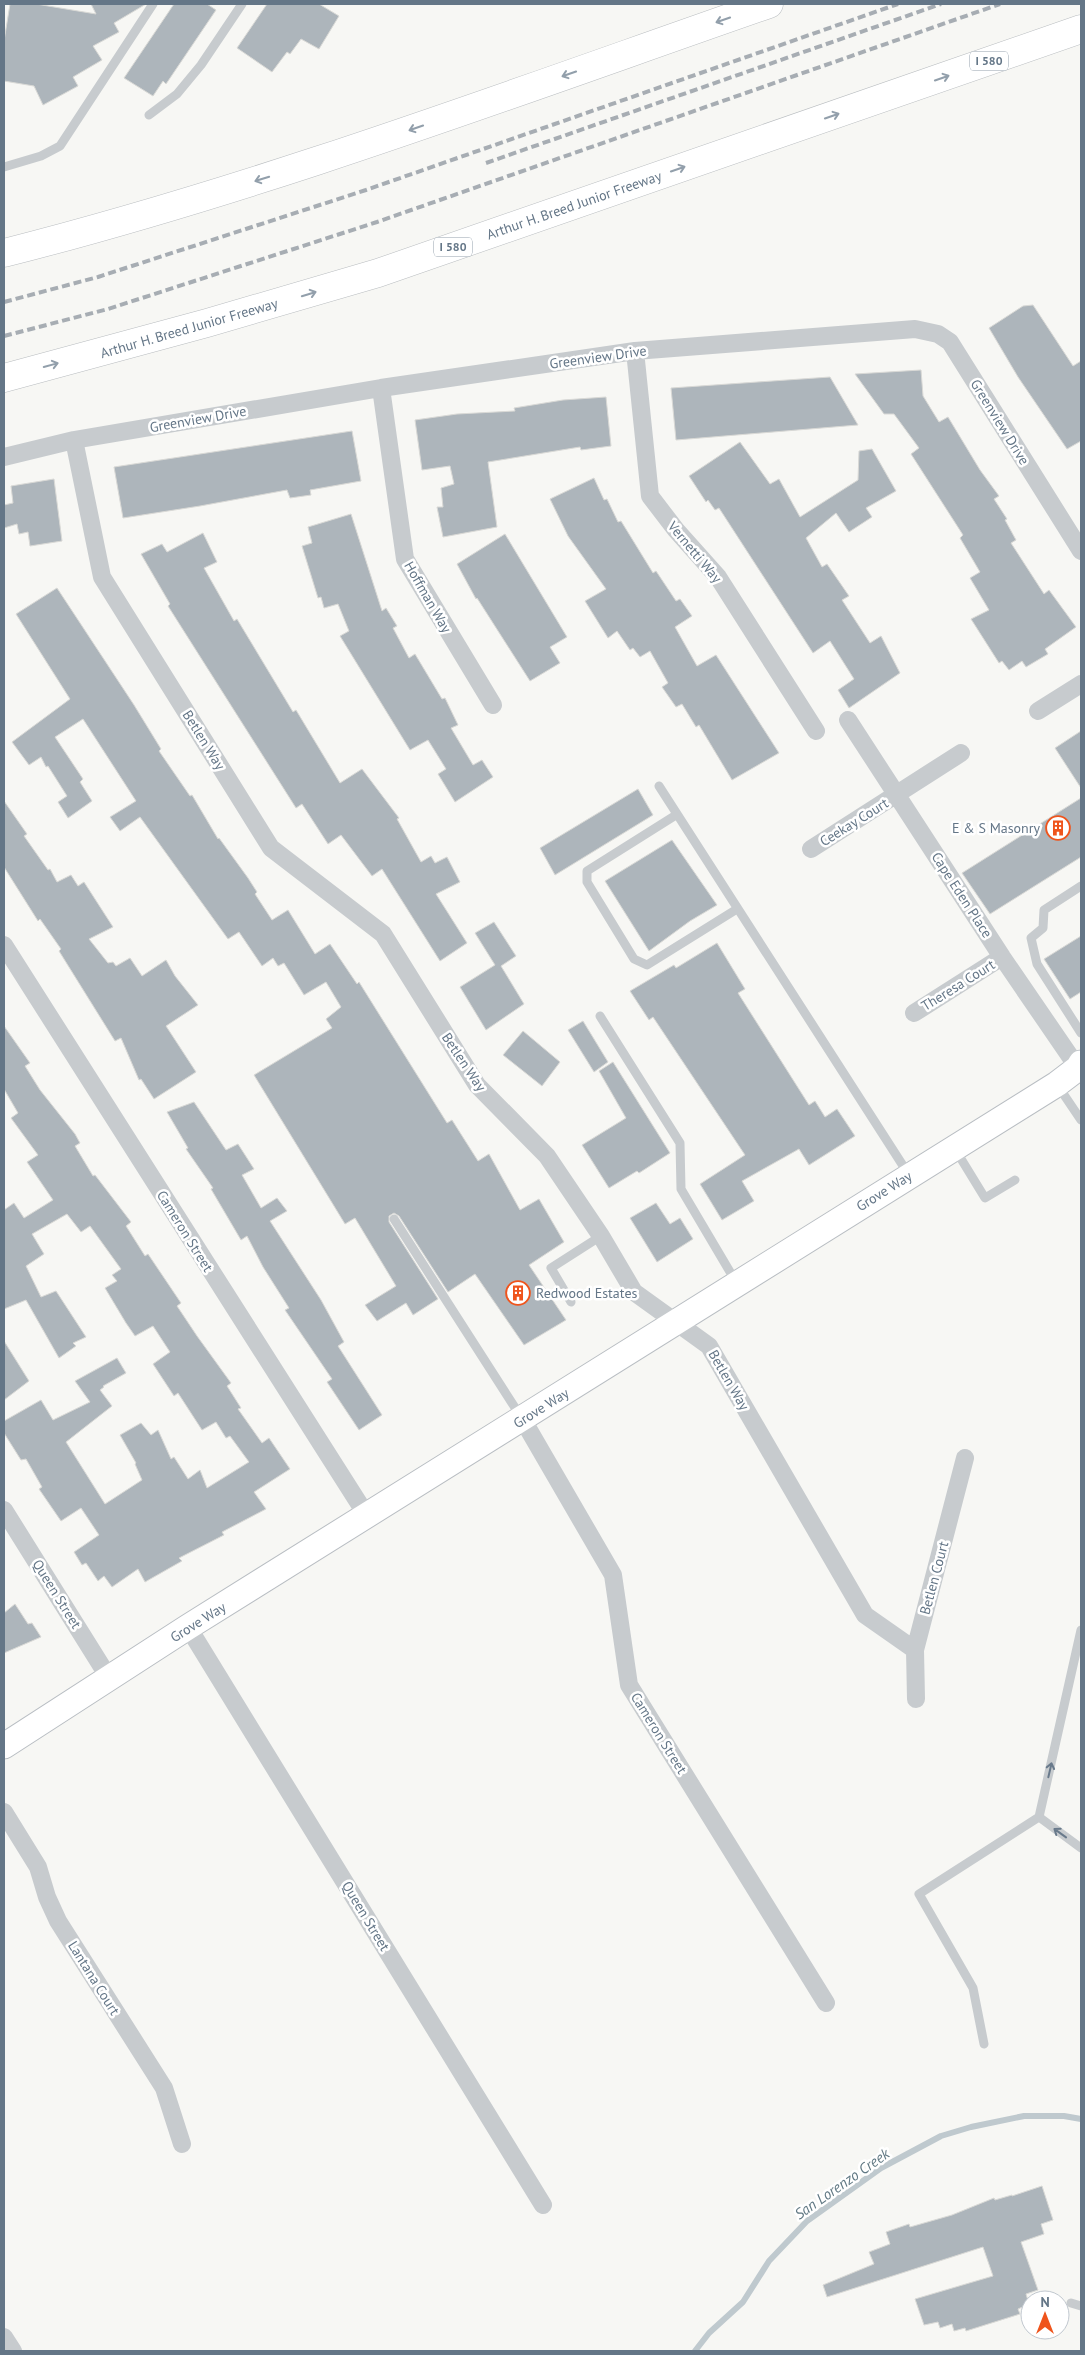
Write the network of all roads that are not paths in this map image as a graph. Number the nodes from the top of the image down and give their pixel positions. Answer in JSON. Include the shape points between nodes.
{"nodes":[{"id":1,"x":153,"y":4,"type":"edge"},
{"id":2,"x":242,"y":4,"type":"edge"},
{"id":3,"x":769,"y":4,"type":"edge"},
{"id":4,"x":1081,"y":29,"type":"edge"},
{"id":5,"x":149,"y":115,"type":"dead end"},
{"id":6,"x":4,"y":167,"type":"edge"},
{"id":7,"x":4,"y":253,"type":"edge"},
{"id":8,"x":636,"y":351,"type":"junction"},
{"id":9,"x":4,"y":378,"type":"edge"},
{"id":10,"x":381,"y":388,"type":"junction"},
{"id":11,"x":74,"y":440,"type":"junction"},
{"id":12,"x":4,"y":457,"type":"edge"},
{"id":13,"x":1081,"y":551,"type":"edge"},
{"id":14,"x":1081,"y":684,"type":"edge"},
{"id":15,"x":493,"y":705,"type":"dead end"},
{"id":16,"x":1038,"y":711,"type":"dead end"},
{"id":17,"x":848,"y":720,"type":"dead end"},
{"id":18,"x":816,"y":731,"type":"dead end"},
{"id":19,"x":961,"y":753,"type":"dead end"},
{"id":20,"x":659,"y":786,"type":"dead end"},
{"id":21,"x":898,"y":795,"type":"junction"},
{"id":22,"x":676,"y":815,"type":"junction"},
{"id":23,"x":811,"y":850,"type":"dead end"},
{"id":24,"x":1081,"y":886,"type":"edge"},
{"id":25,"x":737,"y":909,"type":"junction"},
{"id":26,"x":4,"y":945,"type":"edge"},
{"id":27,"x":1002,"y":956,"type":"junction"},
{"id":28,"x":914,"y":1012,"type":"dead end"},
{"id":29,"x":600,"y":1016,"type":"dead end"},
{"id":30,"x":1081,"y":1033,"type":"edge"},
{"id":31,"x":1080,"y":1066,"type":"edge"},
{"id":32,"x":1057,"y":1084,"type":"junction"},
{"id":33,"x":1081,"y":1120,"type":"edge"},
{"id":34,"x":954,"y":1147,"type":"junction"},
{"id":35,"x":909,"y":1176,"type":"junction"},
{"id":36,"x":1015,"y":1180,"type":"dead end"},
{"id":37,"x":394,"y":1220,"type":"dead end"},
{"id":38,"x":601,"y":1236,"type":"junction"},
{"id":39,"x":738,"y":1284,"type":"junction"},
{"id":40,"x":571,"y":1302,"type":"dead end"},
{"id":41,"x":677,"y":1324,"type":"junction"},
{"id":42,"x":522,"y":1420,"type":"junction"},
{"id":43,"x":965,"y":1458,"type":"dead end"},
{"id":44,"x":4,"y":1510,"type":"edge"},
{"id":45,"x":367,"y":1516,"type":"junction"},
{"id":46,"x":188,"y":1627,"type":"junction"},
{"id":47,"x":1081,"y":1630,"type":"edge"},
{"id":48,"x":914,"y":1650,"type":"junction"},
{"id":49,"x":109,"y":1678,"type":"junction"},
{"id":50,"x":916,"y":1699,"type":"dead end"},
{"id":51,"x":4,"y":1746,"type":"edge"},
{"id":52,"x":4,"y":1812,"type":"edge"},
{"id":53,"x":1039,"y":1817,"type":"junction"},
{"id":54,"x":1081,"y":1848,"type":"edge"},
{"id":55,"x":826,"y":2003,"type":"dead end"},
{"id":56,"x":984,"y":2044,"type":"dead end"},
{"id":57,"x":182,"y":2144,"type":"dead end"},
{"id":58,"x":543,"y":2205,"type":"dead end"},
{"id":59,"x":1070,"y":2303,"type":"dead end"},
{"id":60,"x":1081,"y":2306,"type":"edge"},
{"id":61,"x":4,"y":2337,"type":"edge"},
{"id":62,"x":13,"y":2351,"type":"edge"}],
"edges":[{"from":1,"to":6,"type":"lane","via":[[60,146],[41,156]]},
{"from":2,"to":5,"type":"lane","via":[[183,87]]},
{"from":3,"to":7,"type":"highway","one_way":true,"via":[[352,150],[182,204]]},
{"from":9,"to":4,"type":"highway","name":"Arthur H. Breed Junior Freeway","number":"I 580","one_way":true,"via":[[378,273]]},
{"from":8,"to":10,"type":"street","name":"Greenview Drive"},
{"from":8,"to":13,"type":"street","name":"Greenview Drive","via":[[914,329],[938,334],[950,342]]},
{"from":8,"to":18,"type":"street","name":"Vernetti Way","via":[[650,496],[718,577]]},
{"from":10,"to":11,"type":"street","name":"Greenview Drive"},
{"from":10,"to":15,"type":"street","name":"Hoffman Way","via":[[405,559]]},
{"from":11,"to":12,"type":"street","name":"Greenview Drive"},
{"from":11,"to":38,"type":"street","name":"Betlen Way","via":[[102,577],[271,848],[383,934],[477,1085],[546,1156]]},
{"from":14,"to":16,"type":"street"},
{"from":17,"to":21,"type":"street","name":"Cape Eden Place"},
{"from":19,"to":21,"type":"street","name":"Ceekay Court"},
{"from":20,"to":22,"type":"lane"},
{"from":21,"to":23,"type":"street","name":"Ceekay Court"},
{"from":21,"to":27,"type":"street","name":"Cape Eden Place"},
{"from":22,"to":25,"type":"lane"},
{"from":22,"to":25,"type":"lane","via":[[587,871],[587,882],[634,959],[647,965]]},
{"from":24,"to":30,"type":"lane","via":[[1044,910],[1043,928],[1031,938],[1037,964]]},
{"from":25,"to":35,"type":"lane"},
{"from":26,"to":45,"type":"street","name":"Cameron Street"},
{"from":27,"to":28,"type":"street","name":"Theresa Court"},
{"from":27,"to":31,"type":"street","name":"Cape Eden Place"},
{"from":29,"to":39,"type":"lane","via":[[680,1143],[681,1189]]},
{"from":31,"to":32,"type":"main road","name":"Grove Way"},
{"from":32,"to":33,"type":"lane"},
{"from":32,"to":34,"type":"main road","name":"Grove Way"},
{"from":34,"to":35,"type":"main road","name":"Grove Way"},
{"from":34,"to":36,"type":"lane","via":[[985,1198]]},
{"from":35,"to":39,"type":"main road","name":"Grove Way"},
{"from":37,"to":42,"type":"lane"},
{"from":38,"to":40,"type":"lane","via":[[551,1268]]},
{"from":38,"to":41,"type":"street","name":"Betlen Way","via":[[636,1294]]},
{"from":39,"to":41,"type":"main road","name":"Grove Way"},
{"from":41,"to":42,"type":"main road","name":"Grove Way"},
{"from":41,"to":48,"type":"street","name":"Betlen Way","via":[[709,1346],[865,1615]]},
{"from":42,"to":45,"type":"main road","name":"Grove Way"},
{"from":42,"to":55,"type":"street","name":"Cameron Street","via":[[612,1575],[629,1685]]},
{"from":43,"to":48,"type":"street","name":"Betlen Court"},
{"from":44,"to":49,"type":"street","name":"Queen Street"},
{"from":45,"to":46,"type":"main road","name":"Grove Way"},
{"from":46,"to":49,"type":"main road","name":"Grove Way"},
{"from":46,"to":58,"type":"street","name":"Queen Street"},
{"from":53,"to":47,"type":"lane","one_way":true},
{"from":48,"to":50,"type":"street","name":"Betlen Court"},
{"from":49,"to":51,"type":"main road","name":"Grove Way"},
{"from":52,"to":57,"type":"street","name":"Lantana Court","via":[[38,1867],[46,1897],[58,1921],[164,2088]]},
{"from":54,"to":53,"type":"lane","one_way":true},
{"from":53,"to":56,"type":"lane","via":[[919,1894],[973,1988]]},
{"from":59,"to":60,"type":"lane"},
{"from":61,"to":62,"type":"street"}]}
